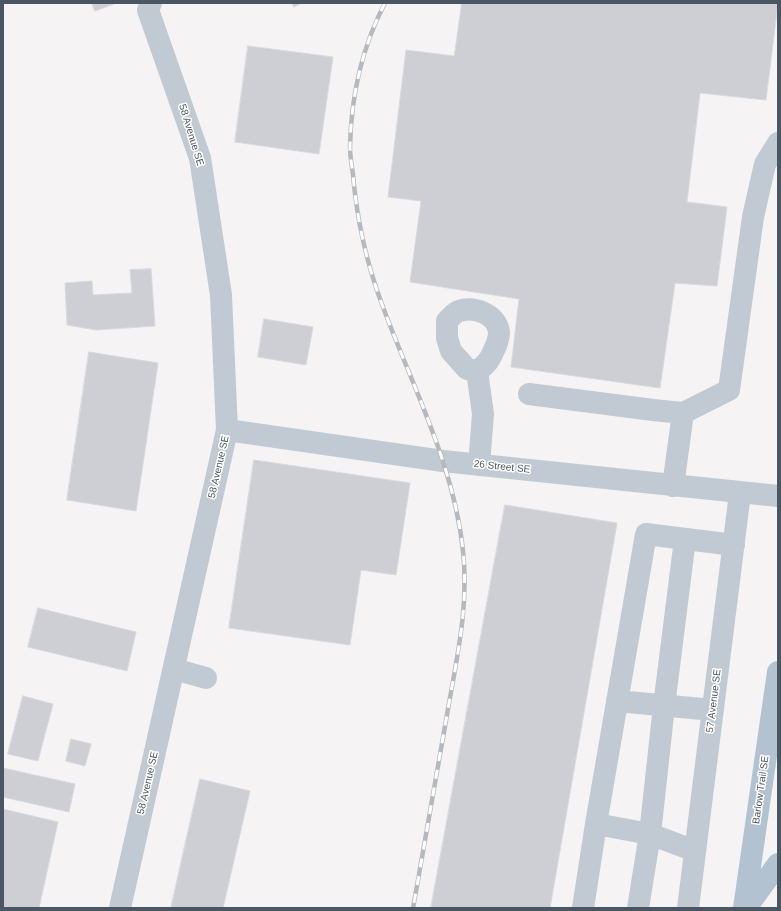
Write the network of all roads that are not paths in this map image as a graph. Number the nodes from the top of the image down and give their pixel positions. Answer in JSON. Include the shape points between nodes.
{"nodes":[{"id":1,"x":151,"y":3,"type":"edge"},
{"id":2,"x":778,"y":143,"type":"edge"},
{"id":3,"x":477,"y":371,"type":"dead end"},
{"id":4,"x":528,"y":394,"type":"dead end"},
{"id":5,"x":683,"y":413,"type":"junction"},
{"id":6,"x":227,"y":430,"type":"junction"},
{"id":7,"x":479,"y":465,"type":"junction"},
{"id":8,"x":673,"y":486,"type":"junction"},
{"id":9,"x":740,"y":493,"type":"junction"},
{"id":10,"x":778,"y":496,"type":"edge"},
{"id":11,"x":684,"y":539,"type":"junction"},
{"id":12,"x":734,"y":545,"type":"junction"},
{"id":13,"x":174,"y":669,"type":"junction"},
{"id":14,"x":778,"y":672,"type":"edge"},
{"id":15,"x":206,"y":678,"type":"dead end"},
{"id":16,"x":617,"y":701,"type":"junction"},
{"id":17,"x":664,"y":706,"type":"junction"},
{"id":18,"x":713,"y":710,"type":"junction"},
{"id":19,"x":596,"y":824,"type":"junction"},
{"id":20,"x":650,"y":834,"type":"junction"},
{"id":21,"x":695,"y":851,"type":"junction"},
{"id":22,"x":778,"y":864,"type":"edge"},
{"id":23,"x":120,"y":908,"type":"edge"},
{"id":24,"x":583,"y":908,"type":"edge"},
{"id":25,"x":638,"y":908,"type":"edge"},
{"id":26,"x":688,"y":908,"type":"edge"},
{"id":27,"x":745,"y":908,"type":"edge"}],
"edges":[{"from":1,"to":6,"type":"street","name":"58 Avenue SE","via":[[148,10],[200,158],[221,295]]},
{"from":2,"to":5,"type":"street","via":[[765,164],[753,217],[729,390]]},
{"from":3,"to":7,"type":"street","via":[[483,414]]},
{"from":4,"to":5,"type":"street"},
{"from":5,"to":8,"type":"street"},
{"from":6,"to":7,"type":"street","name":"26 Street SE"},
{"from":6,"to":13,"type":"street","name":"58 Avenue SE"},
{"from":7,"to":8,"type":"street","name":"26 Street SE"},
{"from":8,"to":9,"type":"street","name":"26 Street SE"},
{"from":9,"to":10,"type":"street","name":"26 Street SE"},
{"from":9,"to":12,"type":"street","name":"57 Avenue SE"},
{"from":11,"to":12,"type":"street"},
{"from":11,"to":16,"type":"street","via":[[646,534]]},
{"from":11,"to":17,"type":"street"},
{"from":12,"to":18,"type":"street","name":"57 Avenue SE"},
{"from":13,"to":15,"type":"street"},
{"from":13,"to":23,"type":"street","name":"58 Avenue SE"},
{"from":14,"to":27,"type":"main road","name":"Barlow Trail SE"},
{"from":16,"to":17,"type":"street"},
{"from":16,"to":19,"type":"street"},
{"from":17,"to":18,"type":"street"},
{"from":17,"to":20,"type":"street"},
{"from":18,"to":21,"type":"street","name":"57 Avenue SE"},
{"from":19,"to":20,"type":"street"},
{"from":19,"to":24,"type":"street"},
{"from":20,"to":21,"type":"street"},
{"from":20,"to":25,"type":"street"},
{"from":21,"to":26,"type":"street","name":"57 Avenue SE"},
{"from":22,"to":27,"type":"main road"}]}
